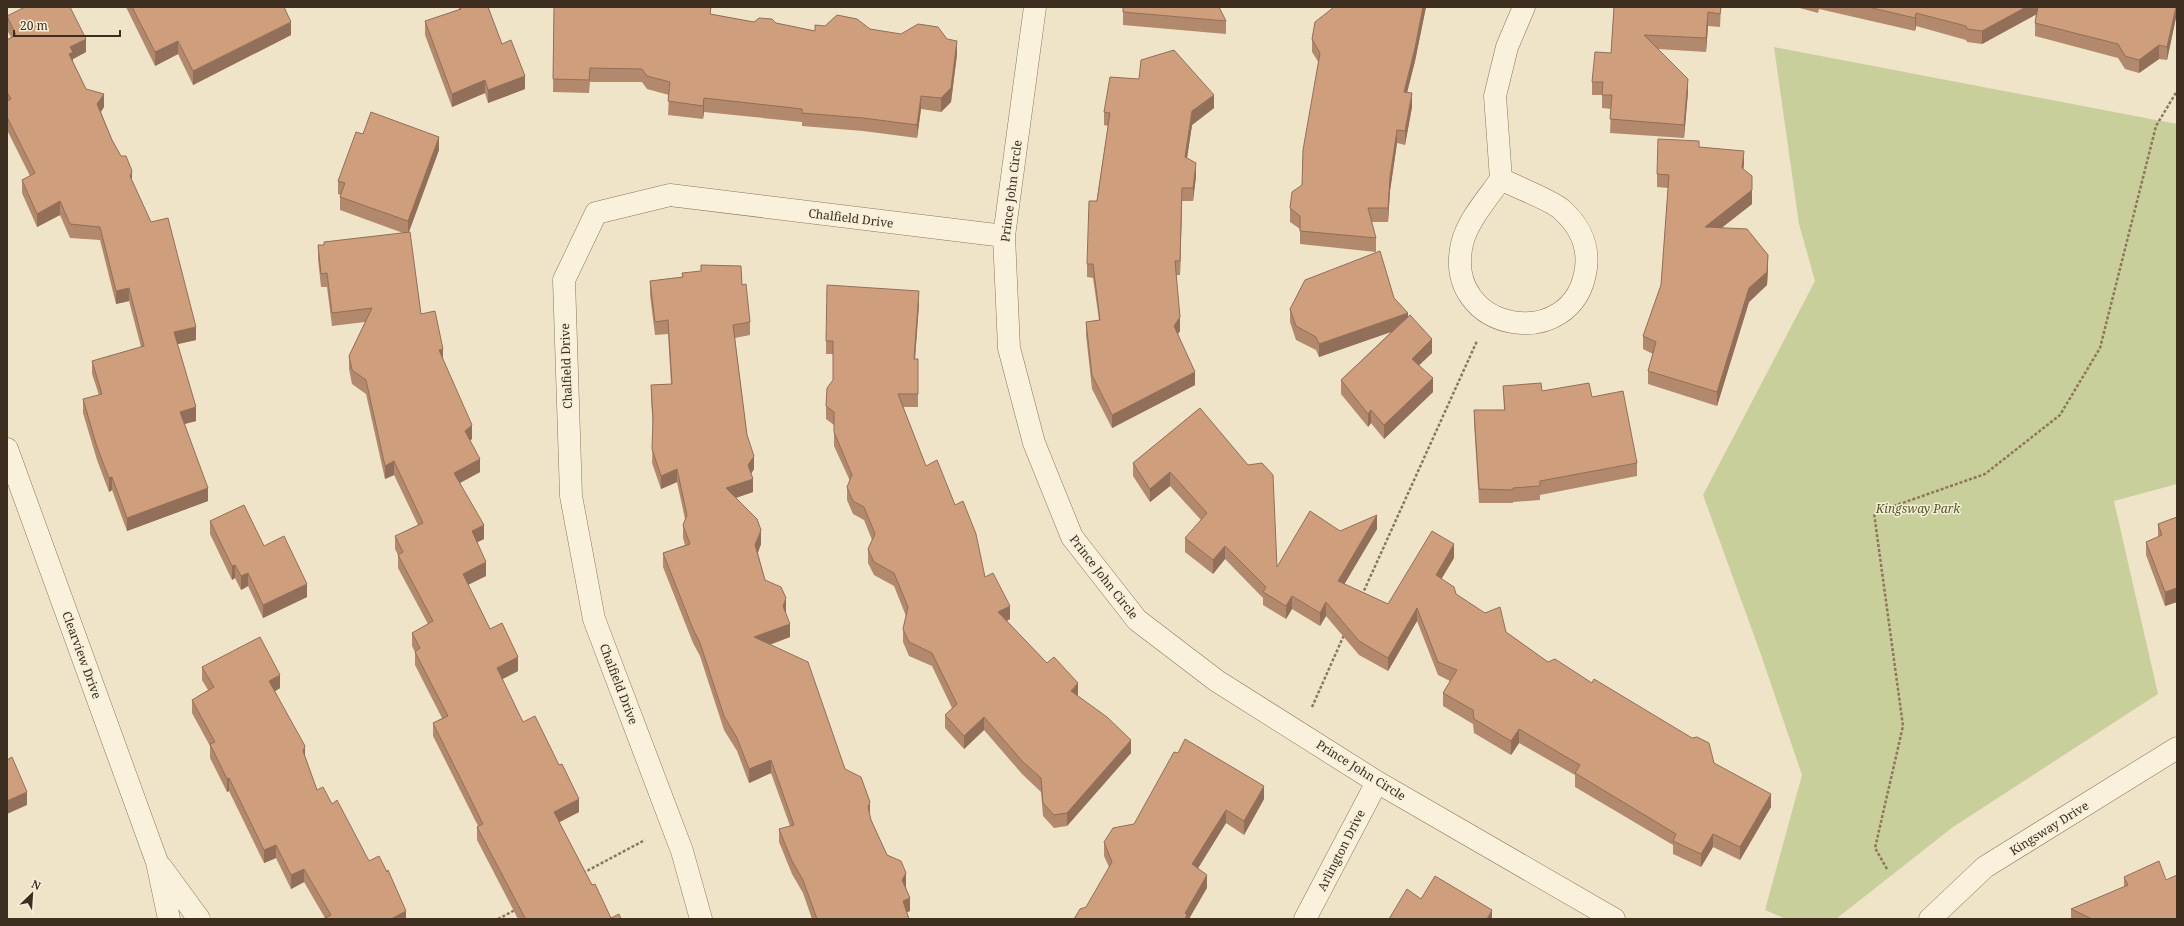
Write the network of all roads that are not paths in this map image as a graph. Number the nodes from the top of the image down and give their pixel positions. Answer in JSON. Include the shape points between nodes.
{"nodes":[{"id":1,"x":1035,"y":7,"type":"edge"},
{"id":2,"x":1524,"y":7,"type":"edge"},
{"id":3,"x":1501,"y":179,"type":"junction"},
{"id":4,"x":1004,"y":236,"type":"junction"},
{"id":5,"x":7,"y":449,"type":"edge"},
{"id":6,"x":2177,"y":748,"type":"edge"},
{"id":7,"x":1377,"y":782,"type":"junction"},
{"id":8,"x":157,"y":862,"type":"junction"},
{"id":9,"x":169,"y":919,"type":"edge"},
{"id":10,"x":199,"y":919,"type":"edge"},
{"id":11,"x":702,"y":919,"type":"edge"},
{"id":12,"x":1305,"y":919,"type":"edge"},
{"id":13,"x":1614,"y":919,"type":"edge"},
{"id":14,"x":1930,"y":919,"type":"edge"}],
"edges":[{"from":1,"to":4,"type":"street","name":"Prince John Circle"},
{"from":2,"to":3,"type":"street","via":[[1507,47],[1494,96]]},
{"from":3,"to":3,"type":"street","via":[[1470,224],[1462,242],[1459,261],[1462,281],[1472,299],[1489,314],[1504,321],[1524,324],[1544,321],[1561,312],[1576,298],[1585,279],[1587,259],[1583,239],[1574,222],[1559,208]]},
{"from":4,"to":7,"type":"street","name":"Prince John Circle","via":[[1009,348],[1034,443],[1072,537],[1137,620],[1217,681]]},
{"from":4,"to":11,"type":"street","name":"Chalfield Drive","via":[[670,195],[596,213],[564,280],[571,496],[594,619],[672,825]]},
{"from":5,"to":8,"type":"street","name":"Clearview Drive"},
{"from":6,"to":14,"type":"street","name":"Kingsway Drive","via":[[1985,867]]},
{"from":7,"to":12,"type":"street","name":"Arlington Drive"},
{"from":7,"to":13,"type":"street","name":"Prince John Circle"},
{"from":8,"to":9,"type":"street","name":"Clearview Drive"},
{"from":8,"to":10,"type":"street","name":"Clearview Drive"}]}
